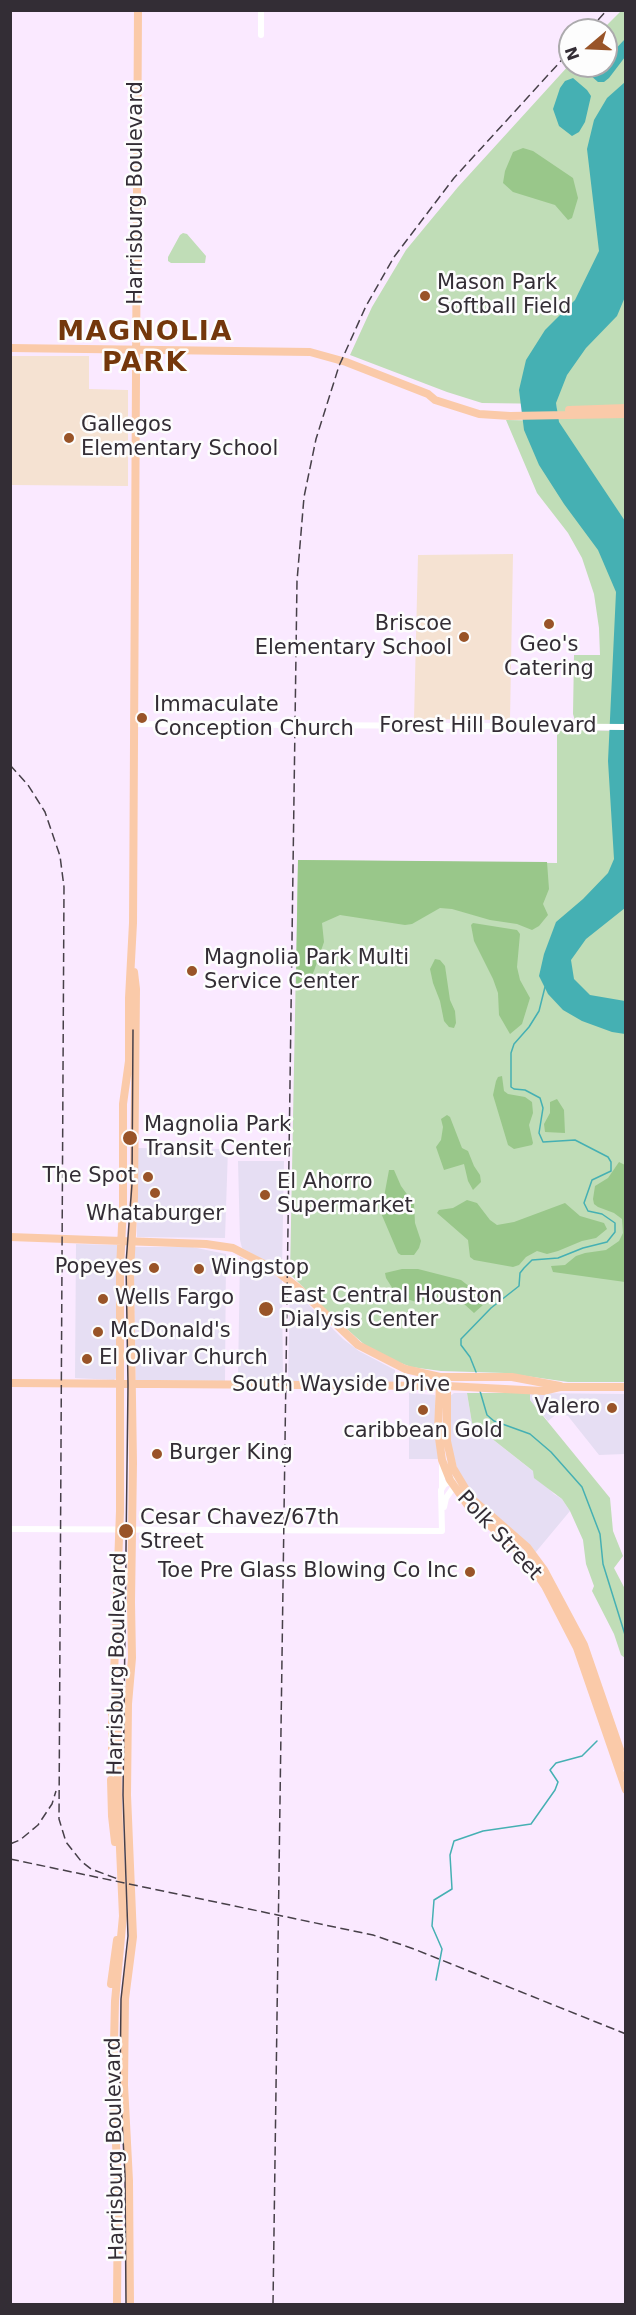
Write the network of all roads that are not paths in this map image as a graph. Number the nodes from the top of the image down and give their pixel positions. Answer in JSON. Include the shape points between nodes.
{"nodes":[{"id":1,"x":138,"y":10,"type":"edge"},
{"id":2,"x":261,"y":10,"type":"edge"},
{"id":3,"x":261,"y":35,"type":"dead end"},
{"id":4,"x":10,"y":348,"type":"edge"},
{"id":5,"x":137,"y":351,"type":"junction"},
{"id":6,"x":626,"y":408,"type":"edge"},
{"id":7,"x":570,"y":412,"type":"junction"},
{"id":8,"x":626,"y":414,"type":"edge"},
{"id":9,"x":134,"y":724,"type":"junction"},
{"id":10,"x":626,"y":727,"type":"edge"},
{"id":11,"x":132,"y":951,"type":"junction"},
{"id":12,"x":10,"y":1237,"type":"edge"},
{"id":13,"x":121,"y":1240,"type":"junction"},
{"id":14,"x":131,"y":1241,"type":"junction"},
{"id":15,"x":443,"y":1382,"type":"junction"},
{"id":16,"x":10,"y":1383,"type":"edge"},
{"id":17,"x":121,"y":1385,"type":"junction"},
{"id":18,"x":131,"y":1385,"type":"junction"},
{"id":19,"x":560,"y":1386,"type":"junction"},
{"id":20,"x":626,"y":1387,"type":"edge"},
{"id":21,"x":442,"y":1460,"type":"junction"},
{"id":22,"x":454,"y":1482,"type":"junction"},
{"id":23,"x":441,"y":1490,"type":"junction"},
{"id":24,"x":443,"y":1511,"type":"junction"},
{"id":25,"x":10,"y":1529,"type":"edge"},
{"id":26,"x":132,"y":1530,"type":"junction"},
{"id":27,"x":120,"y":1531,"type":"junction"},
{"id":28,"x":114,"y":1675,"type":"junction"},
{"id":29,"x":130,"y":1691,"type":"junction"},
{"id":30,"x":614,"y":1744,"type":"junction"},
{"id":31,"x":626,"y":1767,"type":"edge"},
{"id":32,"x":626,"y":1790,"type":"edge"},
{"id":33,"x":121,"y":1920,"type":"junction"},
{"id":34,"x":136,"y":1921,"type":"junction"},
{"id":35,"x":116,"y":2148,"type":"junction"},
{"id":36,"x":129,"y":2181,"type":"junction"},
{"id":37,"x":117,"y":2304,"type":"edge"},
{"id":38,"x":129,"y":2304,"type":"edge"}],
"edges":[{"from":1,"to":5,"type":"main road","name":"Harrisburg Boulevard"},
{"from":2,"to":3,"type":"street"},
{"from":4,"to":5,"type":"main road"},
{"from":5,"to":7,"type":"main road","via":[[310,352],[482,409],[510,413]]},
{"from":5,"to":9,"type":"main road","name":"Harrisburg Boulevard"},
{"from":6,"to":7,"type":"main road"},
{"from":7,"to":8,"type":"main road"},
{"from":9,"to":10,"type":"street","name":"Forest Hill Boulevard"},
{"from":9,"to":11,"type":"main road","name":"Harrisburg Boulevard"},
{"from":11,"to":13,"type":"main road","name":"Harrisburg Boulevard","via":[[129,1060],[123,1104]]},
{"from":11,"to":14,"type":"main road","name":"Harrisburg Boulevard","via":[[136,989]]},
{"from":12,"to":13,"type":"main road"},
{"from":13,"to":14,"type":"main road"},
{"from":13,"to":17,"type":"main road","name":"Harrisburg Boulevard"},
{"from":14,"to":15,"type":"main road","via":[[232,1248],[274,1269],[358,1346]]},
{"from":14,"to":18,"type":"main road","name":"Harrisburg Boulevard"},
{"from":15,"to":18,"type":"main road","name":"South Wayside Drive"},
{"from":15,"to":19,"type":"main road","name":"South Wayside Drive","via":[[543,1391]]},
{"from":15,"to":19,"type":"main road","name":"South Wayside Drive","via":[[487,1376]]},
{"from":15,"to":21,"type":"main road","name":"Polk Street","via":[[438,1431]]},
{"from":15,"to":22,"type":"main road","name":"Polk Street"},
{"from":16,"to":17,"type":"main road","name":"South Wayside Drive"},
{"from":17,"to":18,"type":"main road","name":"South Wayside Drive"},
{"from":17,"to":27,"type":"main road","name":"Harrisburg Boulevard"},
{"from":18,"to":26,"type":"main road","name":"Harrisburg Boulevard"},
{"from":19,"to":20,"type":"main road","name":"South Wayside Drive"},
{"from":21,"to":22,"type":"main road","name":"Polk Street"},
{"from":21,"to":23,"type":"street"},
{"from":22,"to":23,"type":"street"},
{"from":22,"to":24,"type":"street"},
{"from":22,"to":30,"type":"main road","name":"Polk Street","via":[[544,1570],[584,1645]]},
{"from":23,"to":24,"type":"street"},
{"from":24,"to":26,"type":"street","via":[[442,1531]]},
{"from":25,"to":27,"type":"street"},
{"from":26,"to":27,"type":"street"},
{"from":26,"to":29,"type":"main road","name":"Harrisburg Boulevard"},
{"from":27,"to":28,"type":"main road","name":"Harrisburg Boulevard"},
{"from":28,"to":33,"type":"main road","via":[[111,1806],[122,1872]]},
{"from":28,"to":35,"type":"main road","name":"Harrisburg Boulevard","via":[[123,1916],[115,2001]]},
{"from":29,"to":34,"type":"main road","via":[[132,1836],[127,1890]]},
{"from":29,"to":36,"type":"main road","name":"Harrisburg Boulevard","via":[[127,1783],[133,1925],[125,1999],[124,2085]]},
{"from":30,"to":31,"type":"main road","name":"Polk Street"},
{"from":30,"to":32,"type":"main road","name":"Polk Street"},
{"from":33,"to":34,"type":"main road"},
{"from":33,"to":35,"type":"main road","via":[[109,2020],[108,2100]]},
{"from":34,"to":36,"type":"main road","via":[[130,1995]]},
{"from":35,"to":37,"type":"main road","name":"Harrisburg Boulevard"},
{"from":36,"to":38,"type":"main road","name":"Harrisburg Boulevard"}]}
